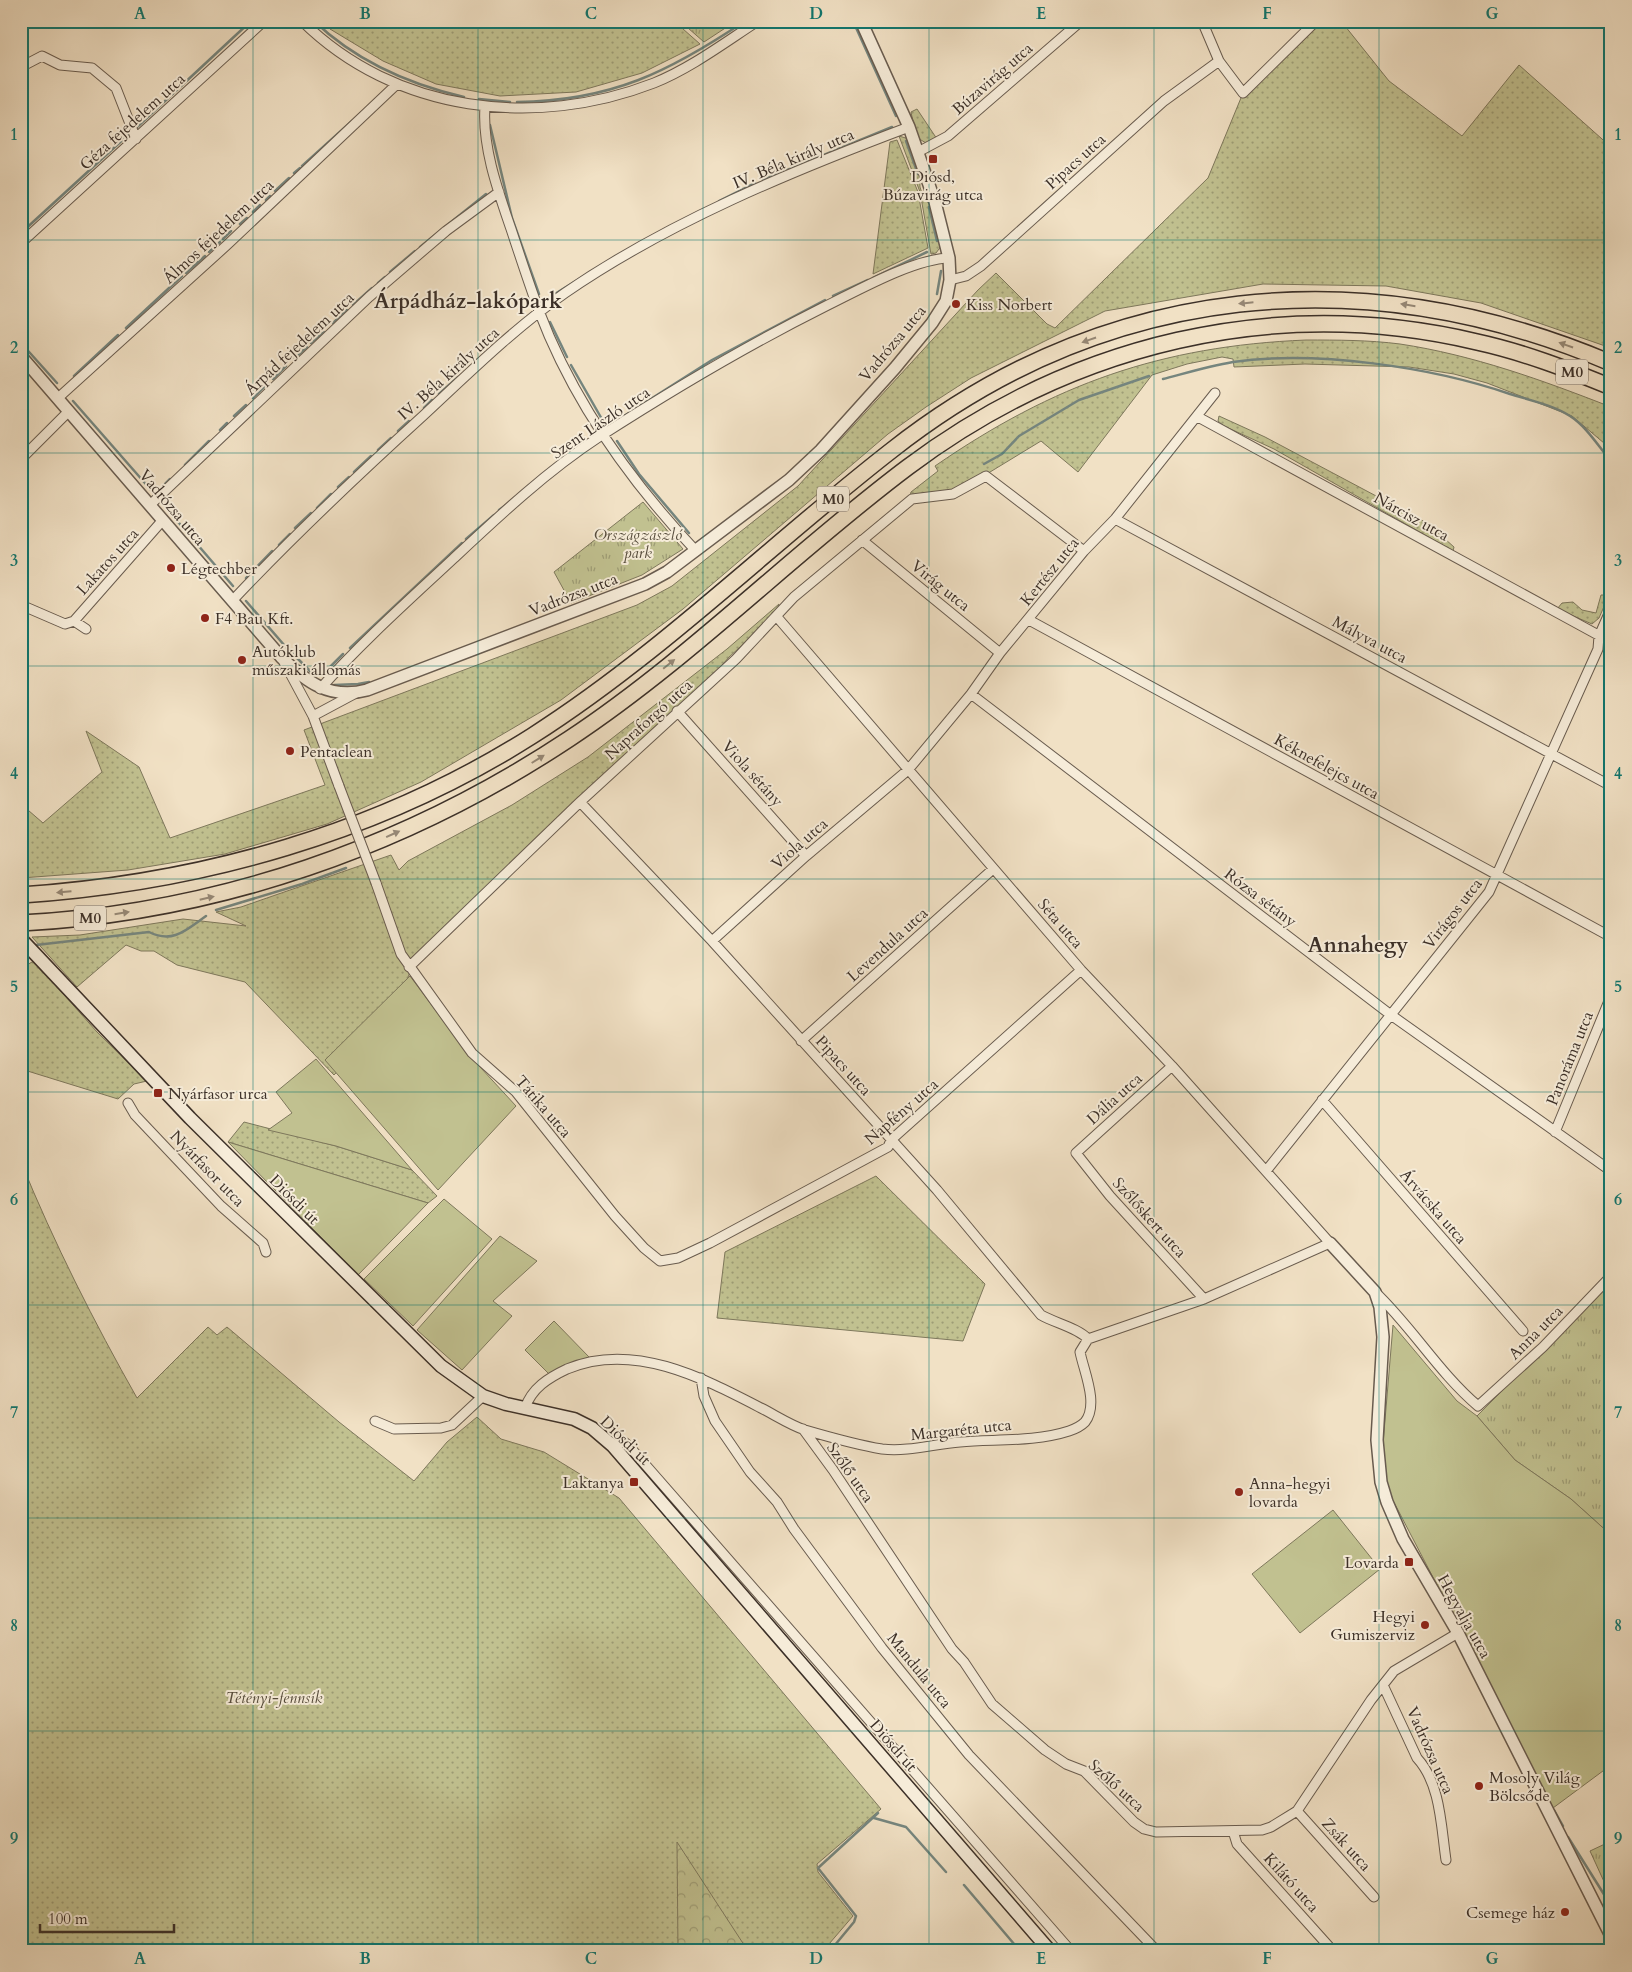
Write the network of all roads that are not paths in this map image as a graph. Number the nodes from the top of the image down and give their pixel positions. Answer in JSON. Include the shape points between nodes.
{"nodes":[{"id":1,"x":264,"y":21,"type":"edge"},
{"id":2,"x":302,"y":21,"type":"edge"},
{"id":3,"x":758,"y":21,"type":"edge"},
{"id":4,"x":861,"y":21,"type":"edge"},
{"id":5,"x":1081,"y":21,"type":"edge"},
{"id":6,"x":1202,"y":21,"type":"edge"},
{"id":7,"x":1316,"y":21,"type":"edge"},
{"id":8,"x":1219,"y":61,"type":"junction"},
{"id":9,"x":21,"y":66,"type":"edge"},
{"id":10,"x":397,"y":84,"type":"junction"},
{"id":11,"x":485,"y":107,"type":"junction"},
{"id":12,"x":908,"y":128,"type":"junction"},
{"id":13,"x":136,"y":139,"type":"junction"},
{"id":14,"x":918,"y":152,"type":"junction"},
{"id":15,"x":499,"y":192,"type":"junction"},
{"id":16,"x":21,"y":244,"type":"edge"},
{"id":17,"x":949,"y":258,"type":"junction"},
{"id":18,"x":950,"y":280,"type":"junction"},
{"id":19,"x":540,"y":313,"type":"junction"},
{"id":20,"x":21,"y":356,"type":"edge"},
{"id":21,"x":1611,"y":363,"type":"edge"},
{"id":22,"x":1611,"y":387,"type":"edge"},
{"id":23,"x":1215,"y":393,"type":"dead end"},
{"id":24,"x":58,"y":398,"type":"junction"},
{"id":25,"x":69,"y":411,"type":"junction"},
{"id":26,"x":1198,"y":417,"type":"junction"},
{"id":27,"x":604,"y":435,"type":"junction"},
{"id":28,"x":21,"y":459,"type":"edge"},
{"id":29,"x":150,"y":505,"type":"junction"},
{"id":30,"x":1114,"y":518,"type":"junction"},
{"id":31,"x":162,"y":521,"type":"junction"},
{"id":32,"x":862,"y":540,"type":"junction"},
{"id":33,"x":696,"y":551,"type":"junction"},
{"id":34,"x":1084,"y":551,"type":"junction"},
{"id":35,"x":232,"y":601,"type":"junction"},
{"id":36,"x":21,"y":605,"type":"edge"},
{"id":37,"x":1611,"y":609,"type":"edge"},
{"id":38,"x":776,"y":618,"type":"junction"},
{"id":39,"x":1030,"y":620,"type":"junction"},
{"id":40,"x":74,"y":621,"type":"junction"},
{"id":41,"x":86,"y":629,"type":"dead end"},
{"id":42,"x":1599,"y":636,"type":"junction"},
{"id":43,"x":1611,"y":642,"type":"edge"},
{"id":44,"x":1000,"y":653,"type":"junction"},
{"id":45,"x":281,"y":657,"type":"junction"},
{"id":46,"x":320,"y":688,"type":"junction"},
{"id":47,"x":357,"y":692,"type":"junction"},
{"id":48,"x":971,"y":694,"type":"junction"},
{"id":49,"x":325,"y":710,"type":"junction"},
{"id":50,"x":677,"y":711,"type":"junction"},
{"id":51,"x":312,"y":716,"type":"junction"},
{"id":52,"x":318,"y":732,"type":"junction"},
{"id":53,"x":1552,"y":755,"type":"junction"},
{"id":54,"x":908,"y":770,"type":"junction"},
{"id":55,"x":1611,"y":786,"type":"edge"},
{"id":56,"x":580,"y":802,"type":"junction"},
{"id":57,"x":806,"y":856,"type":"junction"},
{"id":58,"x":993,"y":869,"type":"junction"},
{"id":59,"x":1498,"y":876,"type":"junction"},
{"id":60,"x":22,"y":895,"type":"edge"},
{"id":61,"x":21,"y":923,"type":"edge"},
{"id":62,"x":1611,"y":937,"type":"edge"},
{"id":63,"x":21,"y":939,"type":"edge"},
{"id":64,"x":712,"y":941,"type":"junction"},
{"id":65,"x":409,"y":967,"type":"junction"},
{"id":66,"x":1082,"y":970,"type":"junction"},
{"id":67,"x":1611,"y":996,"type":"edge"},
{"id":68,"x":1391,"y":1015,"type":"junction"},
{"id":69,"x":801,"y":1041,"type":"junction"},
{"id":70,"x":1172,"y":1066,"type":"junction"},
{"id":71,"x":1322,"y":1100,"type":"junction"},
{"id":72,"x":128,"y":1103,"type":"dead end"},
{"id":73,"x":1555,"y":1132,"type":"junction"},
{"id":74,"x":891,"y":1140,"type":"junction"},
{"id":75,"x":1076,"y":1153,"type":"joint"},
{"id":76,"x":1266,"y":1170,"type":"junction"},
{"id":77,"x":1611,"y":1171,"type":"edge"},
{"id":78,"x":1330,"y":1243,"type":"junction"},
{"id":79,"x":266,"y":1252,"type":"dead end"},
{"id":80,"x":660,"y":1261,"type":"joint"},
{"id":81,"x":1611,"y":1276,"type":"edge"},
{"id":82,"x":1375,"y":1292,"type":"junction"},
{"id":83,"x":1204,"y":1299,"type":"junction"},
{"id":84,"x":1523,"y":1331,"type":"dead end"},
{"id":85,"x":1088,"y":1340,"type":"junction"},
{"id":86,"x":701,"y":1378,"type":"junction"},
{"id":87,"x":483,"y":1396,"type":"junction"},
{"id":88,"x":525,"y":1408,"type":"junction"},
{"id":89,"x":375,"y":1421,"type":"dead end"},
{"id":90,"x":803,"y":1429,"type":"junction"},
{"id":91,"x":614,"y":1446,"type":"junction"},
{"id":92,"x":1458,"y":1633,"type":"junction"},
{"id":93,"x":1383,"y":1685,"type":"junction"},
{"id":94,"x":1297,"y":1811,"type":"junction"},
{"id":95,"x":1233,"y":1831,"type":"junction"},
{"id":96,"x":1446,"y":1860,"type":"dead end"},
{"id":97,"x":1374,"y":1897,"type":"dead end"},
{"id":98,"x":1611,"y":1936,"type":"edge"},
{"id":99,"x":1050,"y":1951,"type":"edge"},
{"id":100,"x":1071,"y":1951,"type":"edge"},
{"id":101,"x":1158,"y":1951,"type":"edge"},
{"id":102,"x":1334,"y":1951,"type":"edge"}],
"edges":[{"from":1,"to":13,"type":"street","name":"Géza fejedelem utca"},
{"from":2,"to":10,"type":"street","via":[[337,51]]},
{"from":3,"to":11,"type":"street","via":[[692,64],[619,95],[555,108]]},
{"from":4,"to":12,"type":"street","name":"Vadrózsa utca"},
{"from":5,"to":14,"type":"street","name":"Búzavirág utca","via":[[948,136]]},
{"from":6,"to":8,"type":"street"},
{"from":7,"to":8,"type":"street","via":[[1243,93]]},
{"from":8,"to":18,"type":"street","name":"Pipacs utca","via":[[1164,101],[981,266],[966,276]]},
{"from":9,"to":13,"type":"street","via":[[42,56],[60,65],[92,68],[116,88]]},
{"from":10,"to":11,"type":"street","via":[[436,98]]},
{"from":10,"to":24,"type":"street","name":"Álmos fejedelem utca"},
{"from":11,"to":15,"type":"street","via":[[486,138]]},
{"from":12,"to":14,"type":"street","name":"Vadrózsa utca"},
{"from":12,"to":19,"type":"street","name":"IV. Béla király utca","via":[[827,158],[679,226],[567,292]]},
{"from":13,"to":16,"type":"street","name":"Géza fejedelem utca"},
{"from":14,"to":17,"type":"street","name":"Vadrózsa utca"},
{"from":15,"to":19,"type":"street"},
{"from":15,"to":29,"type":"street","name":"Árpád fejedelem utca","via":[[446,231],[369,297]]},
{"from":17,"to":18,"type":"street","name":"Vadrózsa utca"},
{"from":17,"to":27,"type":"street","name":"Szent László utca","via":[[926,261],[766,336],[684,383]]},
{"from":18,"to":33,"type":"street","name":"Vadrózsa utca","via":[[946,301],[932,323],[821,450],[789,480]]},
{"from":19,"to":27,"type":"street","via":[[574,384]]},
{"from":19,"to":35,"type":"street","name":"IV. Béla király utca","via":[[465,376]]},
{"from":20,"to":24,"type":"street","name":"Vadrózsa utca"},
{"from":21,"to":60,"type":"highway","number":"M0","one_way":true,"via":[[1576,348],[1491,321],[1370,300],[1309,299],[1249,303],[1158,319],[1108,334],[1034,362],[950,408],[894,448],[691,619],[595,694],[472,770],[367,820],[260,856],[142,882]]},
{"from":61,"to":22,"type":"highway","number":"M0","one_way":true,"via":[[159,908],[206,898],[306,868],[406,828],[515,774],[633,693],[909,466],[990,412],[1087,366],[1154,345],[1238,329],[1314,323],[1420,331],[1479,342],[1561,367]]},
{"from":23,"to":26,"type":"street","name":"Kertész utca"},
{"from":24,"to":25,"type":"street","name":"Vadrózsa utca"},
{"from":25,"to":28,"type":"street"},
{"from":25,"to":29,"type":"street","name":"Vadrózsa utca"},
{"from":26,"to":30,"type":"street","name":"Kertész utca"},
{"from":26,"to":42,"type":"street","name":"Nárcisz utca"},
{"from":27,"to":33,"type":"street","via":[[635,480]]},
{"from":27,"to":46,"type":"street","name":"Szent László utca","via":[[542,481],[482,532]]},
{"from":29,"to":31,"type":"street","name":"Vadrózsa utca"},
{"from":30,"to":34,"type":"street","name":"Kertész utca"},
{"from":30,"to":53,"type":"street","name":"Mályva utca"},
{"from":31,"to":35,"type":"street","name":"Vadrózsa utca"},
{"from":31,"to":40,"type":"street","name":"Lakatos utca"},
{"from":32,"to":34,"type":"street","name":"Napraforgó utca","via":[[912,499],[953,494],[986,476]]},
{"from":32,"to":38,"type":"street","name":"Napraforgó utca","via":[[794,597]]},
{"from":32,"to":44,"type":"street","name":"Virág utca"},
{"from":33,"to":47,"type":"street","name":"Vadrózsa utca","via":[[644,584],[430,668]]},
{"from":34,"to":39,"type":"street","name":"Kertész utca"},
{"from":35,"to":45,"type":"street","name":"Vadrózsa utca"},
{"from":36,"to":40,"type":"street","via":[[65,624]]},
{"from":37,"to":42,"type":"street","name":"Virágos utca"},
{"from":38,"to":50,"type":"street","name":"Napraforgó utca"},
{"from":38,"to":54,"type":"street","name":"Séta utca"},
{"from":39,"to":44,"type":"street","name":"Kertész utca"},
{"from":39,"to":59,"type":"street","name":"Kéknefelejcs utca"},
{"from":40,"to":41,"type":"street"},
{"from":42,"to":43,"type":"street","name":"Nárcisz utca"},
{"from":42,"to":53,"type":"street","name":"Virágos utca","via":[[1598,649]]},
{"from":44,"to":48,"type":"street","name":"Kertész utca"},
{"from":45,"to":46,"type":"street","name":"Vadrózsa utca","via":[[298,674]]},
{"from":45,"to":51,"type":"street","name":"Tátika utca"},
{"from":46,"to":47,"type":"street","name":"Vadrózsa utca","via":[[341,693]]},
{"from":47,"to":49,"type":"street"},
{"from":48,"to":54,"type":"street","name":"Kertész utca"},
{"from":48,"to":68,"type":"street","name":"Rózsa sétány"},
{"from":49,"to":51,"type":"street"},
{"from":49,"to":52,"type":"street"},
{"from":50,"to":56,"type":"street","name":"Napraforgó utca"},
{"from":50,"to":57,"type":"street","name":"Viola sétány"},
{"from":51,"to":52,"type":"street","name":"Tátika utca"},
{"from":52,"to":65,"type":"street","name":"Tátika utca","bridge":true,"via":[[401,954]]},
{"from":53,"to":55,"type":"street","name":"Mályva utca"},
{"from":53,"to":59,"type":"street","name":"Virágos utca"},
{"from":54,"to":57,"type":"street","name":"Viola utca"},
{"from":54,"to":58,"type":"street","name":"Séta utca"},
{"from":56,"to":64,"type":"street","name":"Pipacs utca"},
{"from":56,"to":65,"type":"street","name":"Napraforgó utca"},
{"from":57,"to":64,"type":"street","name":"Viola utca"},
{"from":58,"to":66,"type":"street","name":"Séta utca"},
{"from":58,"to":69,"type":"street","name":"Levendula utca"},
{"from":59,"to":62,"type":"street","name":"Kéknefelejcs utca"},
{"from":59,"to":68,"type":"street","name":"Virágos utca","via":[[1489,892]]},
{"from":63,"to":87,"type":"main road","name":"Diósdi út","via":[[190,1118],[441,1366]]},
{"from":64,"to":69,"type":"street","name":"Pipacs utca"},
{"from":65,"to":80,"type":"street","name":"Tátika utca","via":[[472,1052],[516,1092],[616,1216]]},
{"from":66,"to":70,"type":"street","name":"Séta utca"},
{"from":66,"to":74,"type":"street","name":"Napfény utca"},
{"from":67,"to":73,"type":"street","name":"Panoráma utca"},
{"from":68,"to":71,"type":"street","name":"Virágos utca"},
{"from":68,"to":73,"type":"street","name":"Rózsa sétány"},
{"from":69,"to":74,"type":"street","name":"Pipacs utca"},
{"from":70,"to":75,"type":"street","name":"Dália utca"},
{"from":70,"to":76,"type":"street","name":"Séta utca"},
{"from":71,"to":76,"type":"street","name":"Virágos utca"},
{"from":71,"to":84,"type":"street","name":"Árvácska utca"},
{"from":72,"to":79,"type":"street","name":"Nyárfasor utca","via":[[135,1115],[221,1206],[263,1243]]},
{"from":73,"to":77,"type":"street","name":"Rózsa sétány"},
{"from":74,"to":80,"type":"street","name":"Napfény utca","via":[[888,1146],[868,1159],[710,1243],[678,1258]]},
{"from":74,"to":85,"type":"street","name":"Pipacs utca","via":[[1041,1314],[1056,1324],[1082,1332]]},
{"from":75,"to":83,"type":"street","name":"Szőlőskert utca","via":[[1110,1196]]},
{"from":76,"to":78,"type":"street","name":"Séta utca"},
{"from":78,"to":82,"type":"street"},
{"from":78,"to":83,"type":"street"},
{"from":81,"to":82,"type":"street","name":"Anna utca","via":[[1543,1347],[1478,1406],[1463,1394],[1394,1310]]},
{"from":82,"to":92,"type":"street","name":"Hegyalja utca","via":[[1384,1337],[1377,1440],[1381,1482],[1403,1539]]},
{"from":83,"to":85,"type":"street"},
{"from":85,"to":90,"type":"street","name":"Margaréta utca","via":[[1080,1352],[1091,1407],[1084,1423],[1068,1432],[899,1450],[881,1449]]},
{"from":86,"to":88,"type":"street","name":"Margaréta utca","via":[[672,1367],[614,1360],[594,1361],[563,1372],[538,1386],[529,1396]]},
{"from":86,"to":90,"type":"street","name":"Margaréta utca"},
{"from":86,"to":101,"type":"street","name":"Mandula utca","via":[[704,1396],[715,1422],[882,1648],[969,1756]]},
{"from":87,"to":88,"type":"main road","name":"Diósdi út"},
{"from":87,"to":89,"type":"street","via":[[452,1425],[441,1428],[394,1429]]},
{"from":88,"to":91,"type":"main road","name":"Diósdi út","via":[[583,1423]]},
{"from":90,"to":95,"type":"street","name":"Szőlő utca","via":[[992,1704],[1045,1750],[1084,1772],[1144,1829],[1156,1832]]},
{"from":91,"to":99,"type":"main road","name":"Diósdi út"},
{"from":91,"to":100,"type":"street","via":[[623,1441],[629,1446]]},
{"from":92,"to":93,"type":"street","name":"Szőlő utca","via":[[1394,1670]]},
{"from":92,"to":98,"type":"street","name":"Hegyalja utca"},
{"from":93,"to":94,"type":"street","name":"Szőlő utca"},
{"from":93,"to":96,"type":"street","name":"Vadrózsa utca","via":[[1436,1796]]},
{"from":94,"to":95,"type":"street","name":"Szőlő utca","via":[[1271,1827]]},
{"from":94,"to":97,"type":"street","name":"Zsák utca"},
{"from":95,"to":102,"type":"street","name":"Kilátó utca","via":[[1237,1844]]}]}
